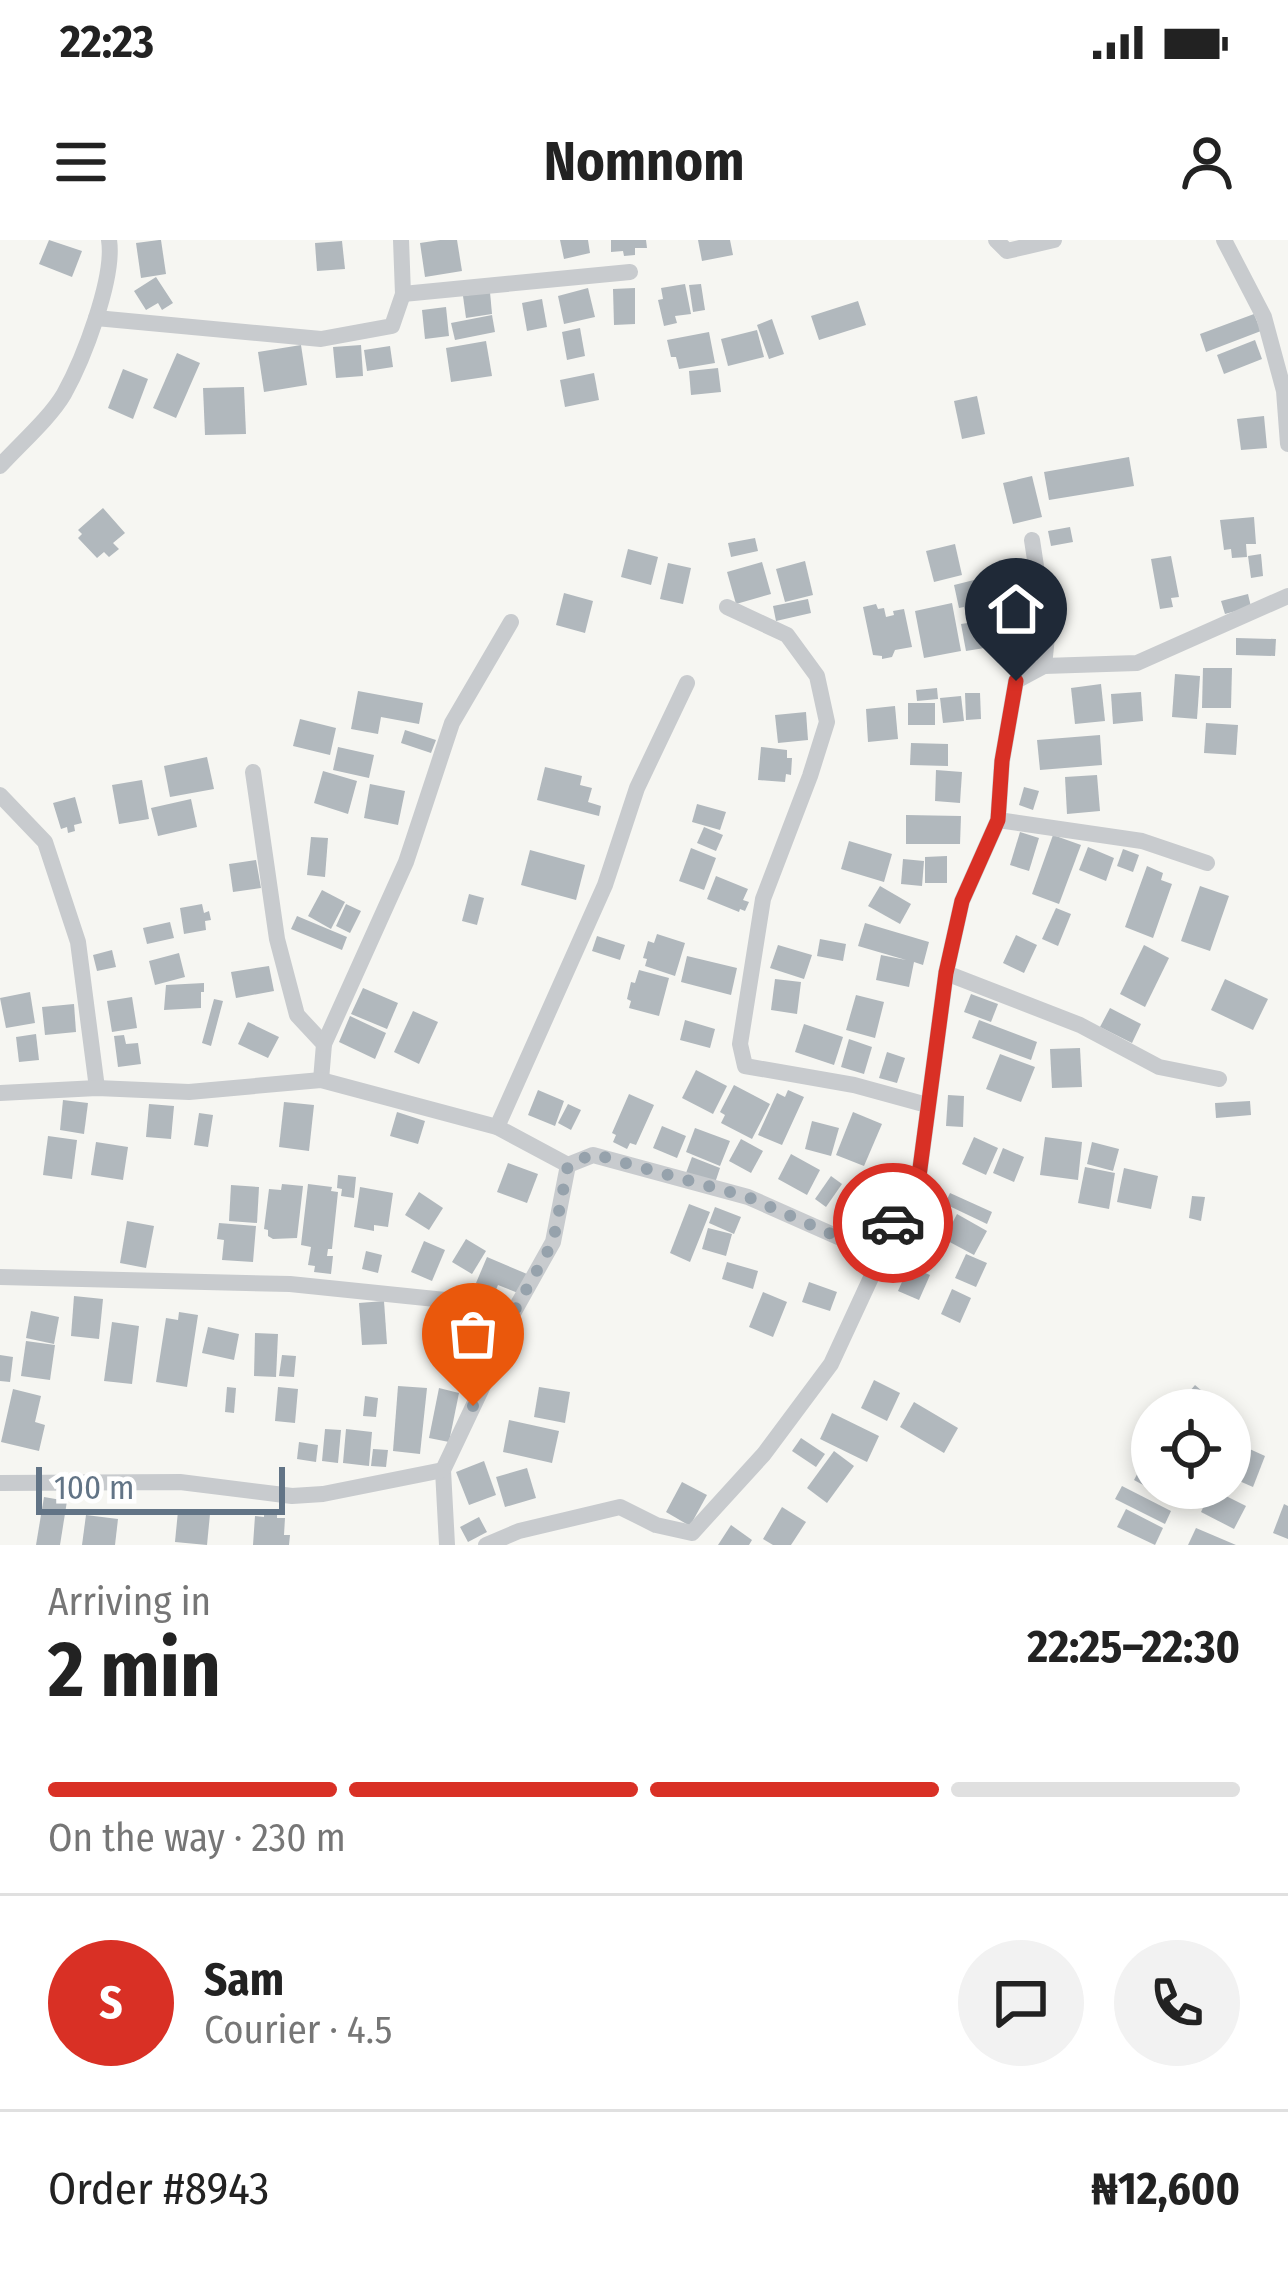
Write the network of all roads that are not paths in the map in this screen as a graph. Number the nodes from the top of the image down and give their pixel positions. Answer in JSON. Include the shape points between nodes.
{"nodes":[{"id":1,"x":109,"y":240,"type":"edge"},
{"id":2,"x":401,"y":240,"type":"edge"},
{"id":3,"x":996,"y":240,"type":"edge"},
{"id":4,"x":1054,"y":240,"type":"edge"},
{"id":5,"x":1224,"y":240,"type":"edge"},
{"id":6,"x":630,"y":272,"type":"dead end"},
{"id":7,"x":403,"y":294,"type":"junction"},
{"id":8,"x":96,"y":318,"type":"junction"},
{"id":9,"x":1288,"y":444,"type":"edge"},
{"id":10,"x":0,"y":466,"type":"edge"},
{"id":11,"x":1032,"y":540,"type":"dead end"},
{"id":12,"x":1288,"y":596,"type":"edge"},
{"id":13,"x":727,"y":607,"type":"dead end"},
{"id":14,"x":511,"y":622,"type":"dead end"},
{"id":15,"x":1044,"y":666,"type":"junction"},
{"id":16,"x":687,"y":683,"type":"dead end"},
{"id":17,"x":253,"y":772,"type":"dead end"},
{"id":18,"x":0,"y":795,"type":"edge"},
{"id":19,"x":998,"y":820,"type":"junction"},
{"id":20,"x":1207,"y":863,"type":"dead end"},
{"id":21,"x":946,"y":973,"type":"junction"},
{"id":22,"x":324,"y":1044,"type":"junction"},
{"id":23,"x":1219,"y":1078,"type":"dead end"},
{"id":24,"x":321,"y":1080,"type":"junction"},
{"id":25,"x":97,"y":1088,"type":"junction"},
{"id":26,"x":0,"y":1093,"type":"edge"},
{"id":27,"x":927,"y":1105,"type":"junction"},
{"id":28,"x":497,"y":1127,"type":"junction"},
{"id":29,"x":568,"y":1165,"type":"junction"},
{"id":30,"x":881,"y":1256,"type":"junction"},
{"id":31,"x":0,"y":1277,"type":"edge"},
{"id":32,"x":512,"y":1315,"type":"junction"},
{"id":33,"x":442,"y":1470,"type":"junction"},
{"id":34,"x":0,"y":1483,"type":"edge"},
{"id":35,"x":447,"y":1545,"type":"edge"},
{"id":36,"x":486,"y":1545,"type":"edge"}],
"edges":[{"from":1,"to":8,"type":"street"},
{"from":2,"to":7,"type":"street"},
{"from":3,"to":4,"type":"street","via":[[1007,251]]},
{"from":5,"to":9,"type":"street","via":[[1264,316]]},
{"from":6,"to":7,"type":"street"},
{"from":7,"to":8,"type":"street","via":[[392,326],[321,339]]},
{"from":8,"to":10,"type":"street","via":[[62,397]]},
{"from":11,"to":15,"type":"street","via":[[1048,627]]},
{"from":12,"to":15,"type":"street","via":[[1137,663]]},
{"from":13,"to":27,"type":"street","via":[[787,635],[817,676],[827,722],[763,899],[740,1044],[745,1066]]},
{"from":14,"to":22,"type":"street","via":[[452,723],[406,862]]},
{"from":15,"to":19,"type":"street","via":[[1016,681]]},
{"from":16,"to":28,"type":"street"},
{"from":17,"to":22,"type":"street","via":[[277,939],[297,1015]]},
{"from":18,"to":25,"type":"street","via":[[45,842],[52,862],[78,942]]},
{"from":19,"to":20,"type":"street","via":[[1142,841]]},
{"from":19,"to":21,"type":"street","via":[[962,901]]},
{"from":21,"to":23,"type":"street","via":[[1080,1025],[1159,1067]]},
{"from":21,"to":27,"type":"street"},
{"from":22,"to":24,"type":"street"},
{"from":24,"to":25,"type":"street","via":[[189,1091]]},
{"from":24,"to":28,"type":"street"},
{"from":25,"to":26,"type":"street"},
{"from":27,"to":30,"type":"street","via":[[919,1176]]},
{"from":28,"to":29,"type":"street"},
{"from":29,"to":30,"type":"street","via":[[593,1154],[748,1197]]},
{"from":29,"to":32,"type":"street","via":[[553,1242]]},
{"from":30,"to":36,"type":"street","via":[[831,1364],[692,1533],[620,1507]]},
{"from":31,"to":32,"type":"street","via":[[311,1285],[484,1304]]},
{"from":32,"to":33,"type":"street","via":[[508,1342]]},
{"from":33,"to":34,"type":"street","via":[[292,1496],[180,1482]]},
{"from":33,"to":35,"type":"street"}]}
